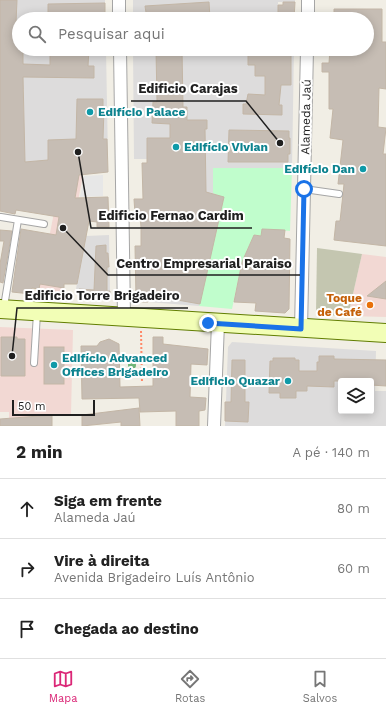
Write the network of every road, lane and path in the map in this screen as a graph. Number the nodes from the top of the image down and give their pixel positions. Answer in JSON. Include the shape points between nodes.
{"nodes":[{"id":1,"x":119,"y":0,"type":"edge"},
{"id":2,"x":308,"y":0,"type":"edge"},
{"id":3,"x":119,"y":12,"type":"edge"},
{"id":4,"x":308,"y":12,"type":"edge"},
{"id":5,"x":120,"y":56,"type":"edge"},
{"id":6,"x":307,"y":56,"type":"edge"},
{"id":7,"x":304,"y":189,"type":"junction"},
{"id":8,"x":339,"y":194,"type":"dead end"},
{"id":9,"x":1,"y":217,"type":"dead end"},
{"id":10,"x":18,"y":220,"type":"junction"},
{"id":11,"x":44,"y":224,"type":"dead end"},
{"id":12,"x":2,"y":309,"type":"edge"},
{"id":13,"x":38,"y":312,"type":"junction"},
{"id":14,"x":124,"y":317,"type":"junction"},
{"id":15,"x":218,"y":323,"type":"junction"},
{"id":16,"x":141,"y":328,"type":"dead end"},
{"id":17,"x":301,"y":329,"type":"junction"},
{"id":18,"x":386,"y":333,"type":"edge"},
{"id":19,"x":34,"y":363,"type":"dead end"},
{"id":20,"x":142,"y":383,"type":"dead end"},
{"id":21,"x":214,"y":426,"type":"edge"}],
"edges":[{"from":1,"to":3,"type":"street"},
{"from":2,"to":4,"type":"street"},
{"from":5,"to":14,"type":"street"},
{"from":6,"to":7,"type":"street","name":"Alameda Jaú"},
{"from":7,"to":8,"type":"lane"},
{"from":7,"to":17,"type":"street","name":"Alameda Jaú"},
{"from":9,"to":10,"type":"lane"},
{"from":10,"to":11,"type":"lane"},
{"from":10,"to":12,"type":"lane"},
{"from":12,"to":13,"type":"main road"},
{"from":13,"to":14,"type":"main road"},
{"from":13,"to":19,"type":"lane"},
{"from":14,"to":15,"type":"main road"},
{"from":15,"to":17,"type":"main road"},
{"from":15,"to":21,"type":"street"},
{"from":16,"to":20,"type":"path"},
{"from":17,"to":18,"type":"main road"}]}
